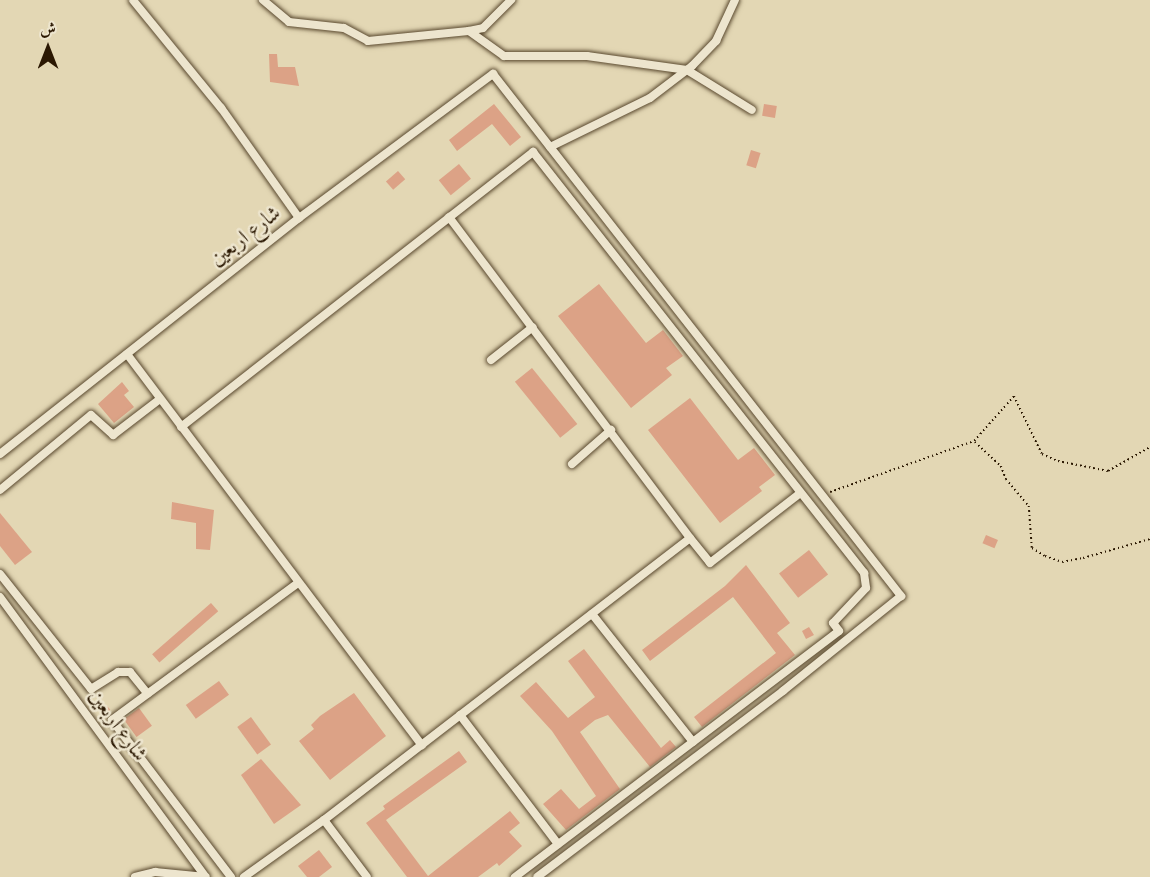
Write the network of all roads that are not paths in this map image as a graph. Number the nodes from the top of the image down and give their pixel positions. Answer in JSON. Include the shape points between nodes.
{"nodes":[{"id":1,"x":133,"y":0,"type":"edge"},
{"id":2,"x":263,"y":0,"type":"edge"},
{"id":3,"x":511,"y":0,"type":"edge"},
{"id":4,"x":735,"y":0,"type":"edge"},
{"id":5,"x":469,"y":32,"type":"junction"},
{"id":6,"x":687,"y":70,"type":"junction"},
{"id":7,"x":752,"y":110,"type":"dead end"},
{"id":8,"x":550,"y":147,"type":"junction"},
{"id":9,"x":450,"y":217,"type":"junction"},
{"id":10,"x":299,"y":218,"type":"junction"},
{"id":11,"x":533,"y":327,"type":"junction"},
{"id":12,"x":127,"y":354,"type":"junction"},
{"id":13,"x":491,"y":360,"type":"dead end"},
{"id":14,"x":160,"y":399,"type":"junction"},
{"id":15,"x":181,"y":427,"type":"junction"},
{"id":16,"x":611,"y":429,"type":"junction"},
{"id":17,"x":0,"y":454,"type":"edge"},
{"id":18,"x":572,"y":464,"type":"dead end"},
{"id":19,"x":0,"y":490,"type":"edge"},
{"id":20,"x":798,"y":494,"type":"junction"},
{"id":21,"x":690,"y":538,"type":"junction"},
{"id":22,"x":0,"y":574,"type":"edge"},
{"id":23,"x":298,"y":583,"type":"junction"},
{"id":24,"x":0,"y":597,"type":"edge"},
{"id":25,"x":592,"y":614,"type":"junction"},
{"id":26,"x":148,"y":694,"type":"junction"},
{"id":27,"x":460,"y":715,"type":"junction"},
{"id":28,"x":693,"y":742,"type":"junction"},
{"id":29,"x":422,"y":745,"type":"junction"},
{"id":30,"x":324,"y":820,"type":"junction"},
{"id":31,"x":558,"y":844,"type":"junction"},
{"id":32,"x":135,"y":877,"type":"edge"},
{"id":33,"x":205,"y":877,"type":"edge"},
{"id":34,"x":231,"y":877,"type":"edge"},
{"id":35,"x":244,"y":877,"type":"edge"},
{"id":36,"x":367,"y":877,"type":"edge"},
{"id":37,"x":515,"y":877,"type":"edge"},
{"id":38,"x":537,"y":877,"type":"edge"}],
"edges":[{"from":1,"to":10,"type":"street","name":"شارع اربعين","via":[[221,108]]},
{"from":2,"to":5,"type":"street","via":[[290,22],[344,28],[368,41]]},
{"from":3,"to":5,"type":"street","via":[[483,28]]},
{"from":4,"to":6,"type":"street","via":[[716,41]]},
{"from":5,"to":6,"type":"street","via":[[504,56],[587,56]]},
{"from":6,"to":7,"type":"street"},
{"from":6,"to":8,"type":"street","via":[[650,98]]},
{"from":8,"to":10,"type":"street","via":[[493,74]]},
{"from":8,"to":38,"type":"street","via":[[901,596],[783,691]]},
{"from":9,"to":11,"type":"street"},
{"from":9,"to":15,"type":"street"},
{"from":9,"to":20,"type":"street","via":[[533,152]]},
{"from":10,"to":12,"type":"street","name":"شارع اربعين"},
{"from":11,"to":13,"type":"street"},
{"from":11,"to":16,"type":"street"},
{"from":12,"to":14,"type":"street"},
{"from":12,"to":17,"type":"street","name":"شارع اربعين"},
{"from":14,"to":15,"type":"street"},
{"from":14,"to":19,"type":"street","via":[[113,435],[92,415]]},
{"from":15,"to":23,"type":"street"},
{"from":16,"to":18,"type":"street"},
{"from":16,"to":21,"type":"street"},
{"from":20,"to":21,"type":"street","via":[[710,563]]},
{"from":20,"to":28,"type":"street","via":[[864,573],[866,588],[833,623],[839,631]]},
{"from":21,"to":25,"type":"street"},
{"from":22,"to":26,"type":"street","via":[[91,689],[118,672],[130,672]]},
{"from":23,"to":26,"type":"street"},
{"from":23,"to":29,"type":"street"},
{"from":24,"to":33,"type":"street","name":"شارع اربعين"},
{"from":25,"to":27,"type":"street"},
{"from":25,"to":28,"type":"street"},
{"from":26,"to":34,"type":"street","via":[[112,720]]},
{"from":27,"to":29,"type":"street"},
{"from":27,"to":31,"type":"street"},
{"from":28,"to":31,"type":"street"},
{"from":29,"to":30,"type":"street"},
{"from":30,"to":35,"type":"street"},
{"from":30,"to":36,"type":"street"},
{"from":31,"to":37,"type":"street"},
{"from":32,"to":33,"type":"street","via":[[155,872]]}]}
